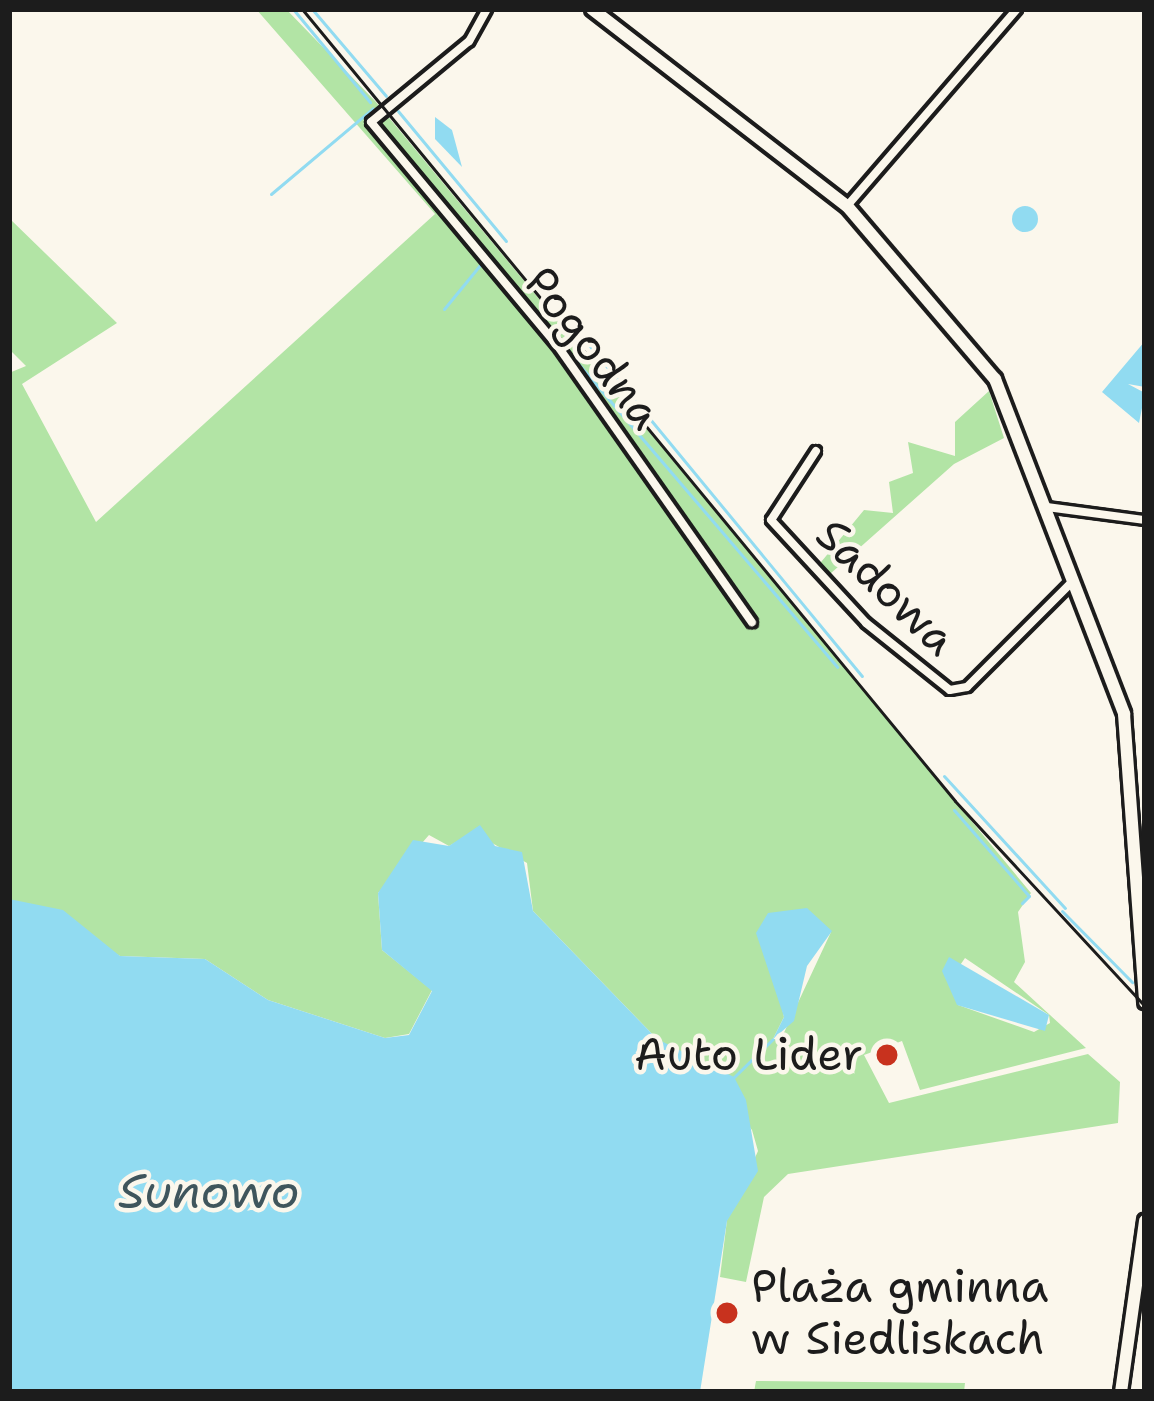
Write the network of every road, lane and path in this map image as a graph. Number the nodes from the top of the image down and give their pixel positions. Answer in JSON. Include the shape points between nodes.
{"nodes":[{"id":1,"x":487,"y":9,"type":"edge"},
{"id":2,"x":592,"y":9,"type":"edge"},
{"id":3,"x":1018,"y":9,"type":"edge"},
{"id":4,"x":608,"y":14,"type":"edge"},
{"id":5,"x":847,"y":206,"type":"junction"},
{"id":6,"x":816,"y":451,"type":"dead end"},
{"id":7,"x":1047,"y":507,"type":"junction"},
{"id":8,"x":1145,"y":520,"type":"edge"},
{"id":9,"x":1075,"y":580,"type":"junction"},
{"id":10,"x":752,"y":622,"type":"dead end"},
{"id":11,"x":1141,"y":863,"type":"edge"},
{"id":12,"x":1145,"y":1002,"type":"edge"},
{"id":13,"x":1145,"y":1220,"type":"edge"},
{"id":14,"x":1121,"y":1392,"type":"edge"}],
"edges":[{"from":1,"to":10,"type":"street","name":"Pogodna","via":[[470,41],[371,122],[557,345]]},
{"from":2,"to":4,"type":"main road"},
{"from":3,"to":5,"type":"street"},
{"from":4,"to":5,"type":"main road"},
{"from":5,"to":7,"type":"main road","via":[[981,358]]},
{"from":6,"to":9,"type":"street","name":"Sadowa","via":[[771,520],[866,623],[950,690],[967,687]]},
{"from":7,"to":8,"type":"street"},
{"from":7,"to":9,"type":"main road"},
{"from":9,"to":11,"type":"main road","via":[[1124,714]]},
{"from":11,"to":12,"type":"main road"},
{"from":13,"to":14,"type":"main road"}]}
